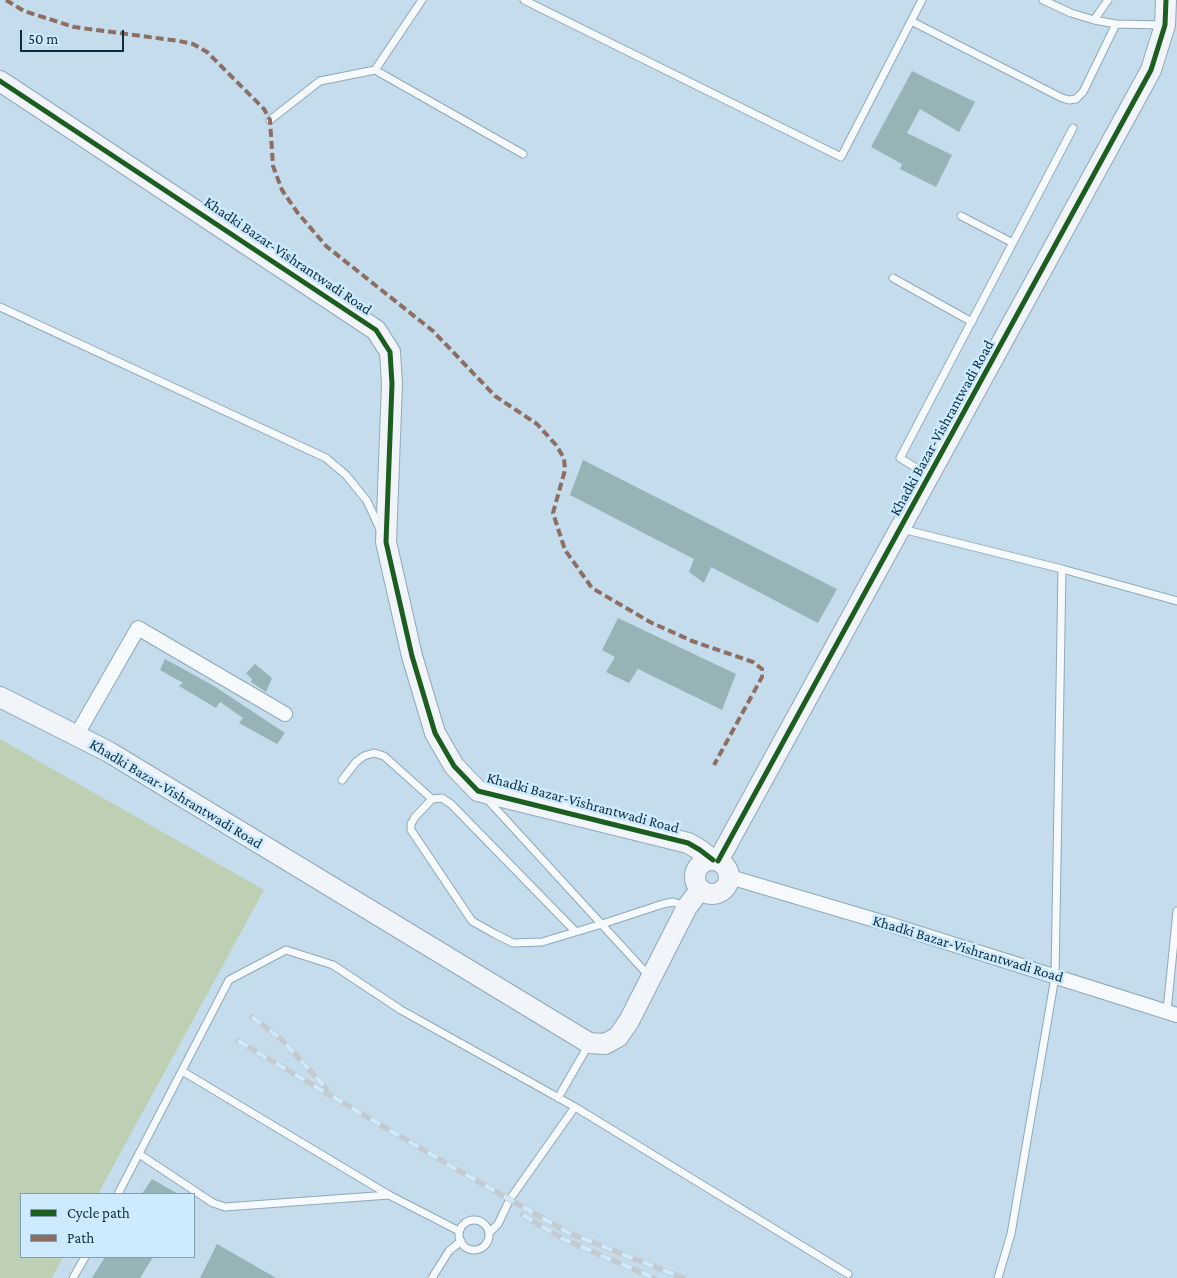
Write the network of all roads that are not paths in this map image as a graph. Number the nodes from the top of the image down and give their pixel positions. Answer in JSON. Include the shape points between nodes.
{"nodes":[{"id":1,"x":422,"y":0,"type":"edge"},
{"id":2,"x":524,"y":0,"type":"edge"},
{"id":3,"x":922,"y":0,"type":"edge"},
{"id":4,"x":1043,"y":0,"type":"edge"},
{"id":5,"x":1108,"y":0,"type":"edge"},
{"id":6,"x":1166,"y":0,"type":"edge"},
{"id":7,"x":1094,"y":20,"type":"junction"},
{"id":8,"x":912,"y":21,"type":"junction"},
{"id":9,"x":1116,"y":24,"type":"junction"},
{"id":10,"x":1165,"y":25,"type":"junction"},
{"id":11,"x":375,"y":70,"type":"junction"},
{"id":12,"x":0,"y":81,"type":"edge"},
{"id":13,"x":270,"y":120,"type":"dead end"},
{"id":14,"x":1073,"y":128,"type":"dead end"},
{"id":15,"x":523,"y":154,"type":"dead end"},
{"id":16,"x":961,"y":216,"type":"dead end"},
{"id":17,"x":1013,"y":243,"type":"junction"},
{"id":18,"x":893,"y":278,"type":"dead end"},
{"id":19,"x":0,"y":307,"type":"edge"},
{"id":20,"x":972,"y":322,"type":"junction"},
{"id":21,"x":930,"y":476,"type":"junction"},
{"id":22,"x":902,"y":528,"type":"junction"},
{"id":23,"x":386,"y":542,"type":"junction"},
{"id":24,"x":1062,"y":569,"type":"junction"},
{"id":25,"x":1177,"y":601,"type":"edge"},
{"id":26,"x":0,"y":697,"type":"edge"},
{"id":27,"x":285,"y":714,"type":"dead end"},
{"id":28,"x":76,"y":736,"type":"junction"},
{"id":29,"x":342,"y":780,"type":"dead end"},
{"id":30,"x":478,"y":791,"type":"junction"},
{"id":31,"x":432,"y":799,"type":"junction"},
{"id":32,"x":720,"y":866,"type":"junction"},
{"id":33,"x":700,"y":890,"type":"junction"},
{"id":34,"x":688,"y":908,"type":"junction"},
{"id":35,"x":1177,"y":911,"type":"edge"},
{"id":36,"x":602,"y":924,"type":"junction"},
{"id":37,"x":575,"y":931,"type":"junction"},
{"id":38,"x":1055,"y":976,"type":"junction"},
{"id":39,"x":651,"y":978,"type":"junction"},
{"id":40,"x":1172,"y":1013,"type":"edge"},
{"id":41,"x":589,"y":1043,"type":"junction"},
{"id":42,"x":182,"y":1070,"type":"junction"},
{"id":43,"x":558,"y":1098,"type":"junction"},
{"id":44,"x":576,"y":1108,"type":"junction"},
{"id":45,"x":139,"y":1154,"type":"junction"},
{"id":46,"x":119,"y":1193,"type":"edge"},
{"id":47,"x":389,"y":1196,"type":"junction"},
{"id":48,"x":460,"y":1231,"type":"junction"},
{"id":49,"x":489,"y":1233,"type":"junction"},
{"id":50,"x":461,"y":1242,"type":"junction"},
{"id":51,"x":84,"y":1258,"type":"edge"},
{"id":52,"x":848,"y":1274,"type":"dead end"},
{"id":53,"x":74,"y":1278,"type":"edge"},
{"id":54,"x":432,"y":1278,"type":"edge"},
{"id":55,"x":998,"y":1278,"type":"edge"}],
"edges":[{"from":1,"to":11,"type":"lane"},
{"from":2,"to":8,"type":"lane","via":[[841,157]]},
{"from":3,"to":8,"type":"lane"},
{"from":4,"to":7,"type":"lane"},
{"from":5,"to":7,"type":"lane"},
{"from":6,"to":10,"type":"street","name":"Khadki Bazar-Vishrantwadi Road"},
{"from":7,"to":9,"type":"lane"},
{"from":8,"to":9,"type":"lane","via":[[1069,100],[1076,99],[1083,92]]},
{"from":9,"to":10,"type":"lane"},
{"from":10,"to":21,"type":"street","name":"Khadki Bazar-Vishrantwadi Road","via":[[1151,70]]},
{"from":11,"to":13,"type":"lane","via":[[320,81]]},
{"from":11,"to":15,"type":"lane"},
{"from":12,"to":23,"type":"street","name":"Khadki Bazar-Vishrantwadi Road","via":[[376,330],[390,352],[392,384]]},
{"from":14,"to":17,"type":"lane"},
{"from":16,"to":17,"type":"lane"},
{"from":17,"to":20,"type":"lane"},
{"from":18,"to":20,"type":"lane"},
{"from":19,"to":23,"type":"lane","via":[[326,458],[346,475],[367,501]]},
{"from":20,"to":21,"type":"lane","via":[[900,458]]},
{"from":21,"to":22,"type":"street","name":"Khadki Bazar-Vishrantwadi Road"},
{"from":22,"to":24,"type":"lane"},
{"from":22,"to":32,"type":"street","name":"Khadki Bazar-Vishrantwadi Road"},
{"from":23,"to":30,"type":"street","name":"Khadki Bazar-Vishrantwadi Road","via":[[412,656],[435,732],[454,766]]},
{"from":24,"to":25,"type":"lane"},
{"from":24,"to":38,"type":"lane"},
{"from":26,"to":28,"type":"street","name":"Khadki Bazar-Vishrantwadi Road"},
{"from":27,"to":28,"type":"street","via":[[138,628]]},
{"from":28,"to":41,"type":"street","name":"Khadki Bazar-Vishrantwadi Road","via":[[108,752]]},
{"from":29,"to":31,"type":"lane","via":[[356,762],[374,753],[384,756]]},
{"from":30,"to":32,"type":"street","name":"Khadki Bazar-Vishrantwadi Road","via":[[688,843]]},
{"from":30,"to":36,"type":"lane"},
{"from":31,"to":37,"type":"lane","via":[[442,798],[451,804]]},
{"from":31,"to":37,"type":"lane","via":[[415,817],[411,830],[472,920],[513,943],[542,942]]},
{"from":32,"to":33,"type":"street","via":[[706,861],[700,865],[695,877]]},
{"from":32,"to":33,"type":"street","via":[[728,884],[724,890],[706,894]]},
{"from":32,"to":38,"type":"street","name":"Khadki Bazar-Vishrantwadi Road"},
{"from":33,"to":34,"type":"street"},
{"from":34,"to":36,"type":"lane","via":[[673,902],[662,904]]},
{"from":34,"to":39,"type":"street"},
{"from":35,"to":40,"type":"lane"},
{"from":36,"to":37,"type":"lane"},
{"from":36,"to":39,"type":"lane"},
{"from":38,"to":40,"type":"street","name":"Khadki Bazar-Vishrantwadi Road"},
{"from":38,"to":55,"type":"lane","via":[[1012,1234]]},
{"from":39,"to":41,"type":"street","via":[[618,1037],[605,1044]]},
{"from":41,"to":43,"type":"lane"},
{"from":42,"to":43,"type":"lane","via":[[229,980],[286,950],[333,964],[401,1010]]},
{"from":42,"to":45,"type":"lane"},
{"from":42,"to":47,"type":"lane"},
{"from":43,"to":44,"type":"lane"},
{"from":44,"to":49,"type":"lane"},
{"from":44,"to":52,"type":"lane"},
{"from":45,"to":46,"type":"lane"},
{"from":45,"to":47,"type":"lane","via":[[213,1203],[225,1206]]},
{"from":47,"to":48,"type":"lane"},
{"from":48,"to":49,"type":"lane","via":[[466,1222],[478,1220]]},
{"from":48,"to":50,"type":"lane"},
{"from":49,"to":50,"type":"lane","via":[[481,1248],[470,1249]]},
{"from":50,"to":54,"type":"lane","via":[[449,1251]]},
{"from":51,"to":53,"type":"lane"}]}
